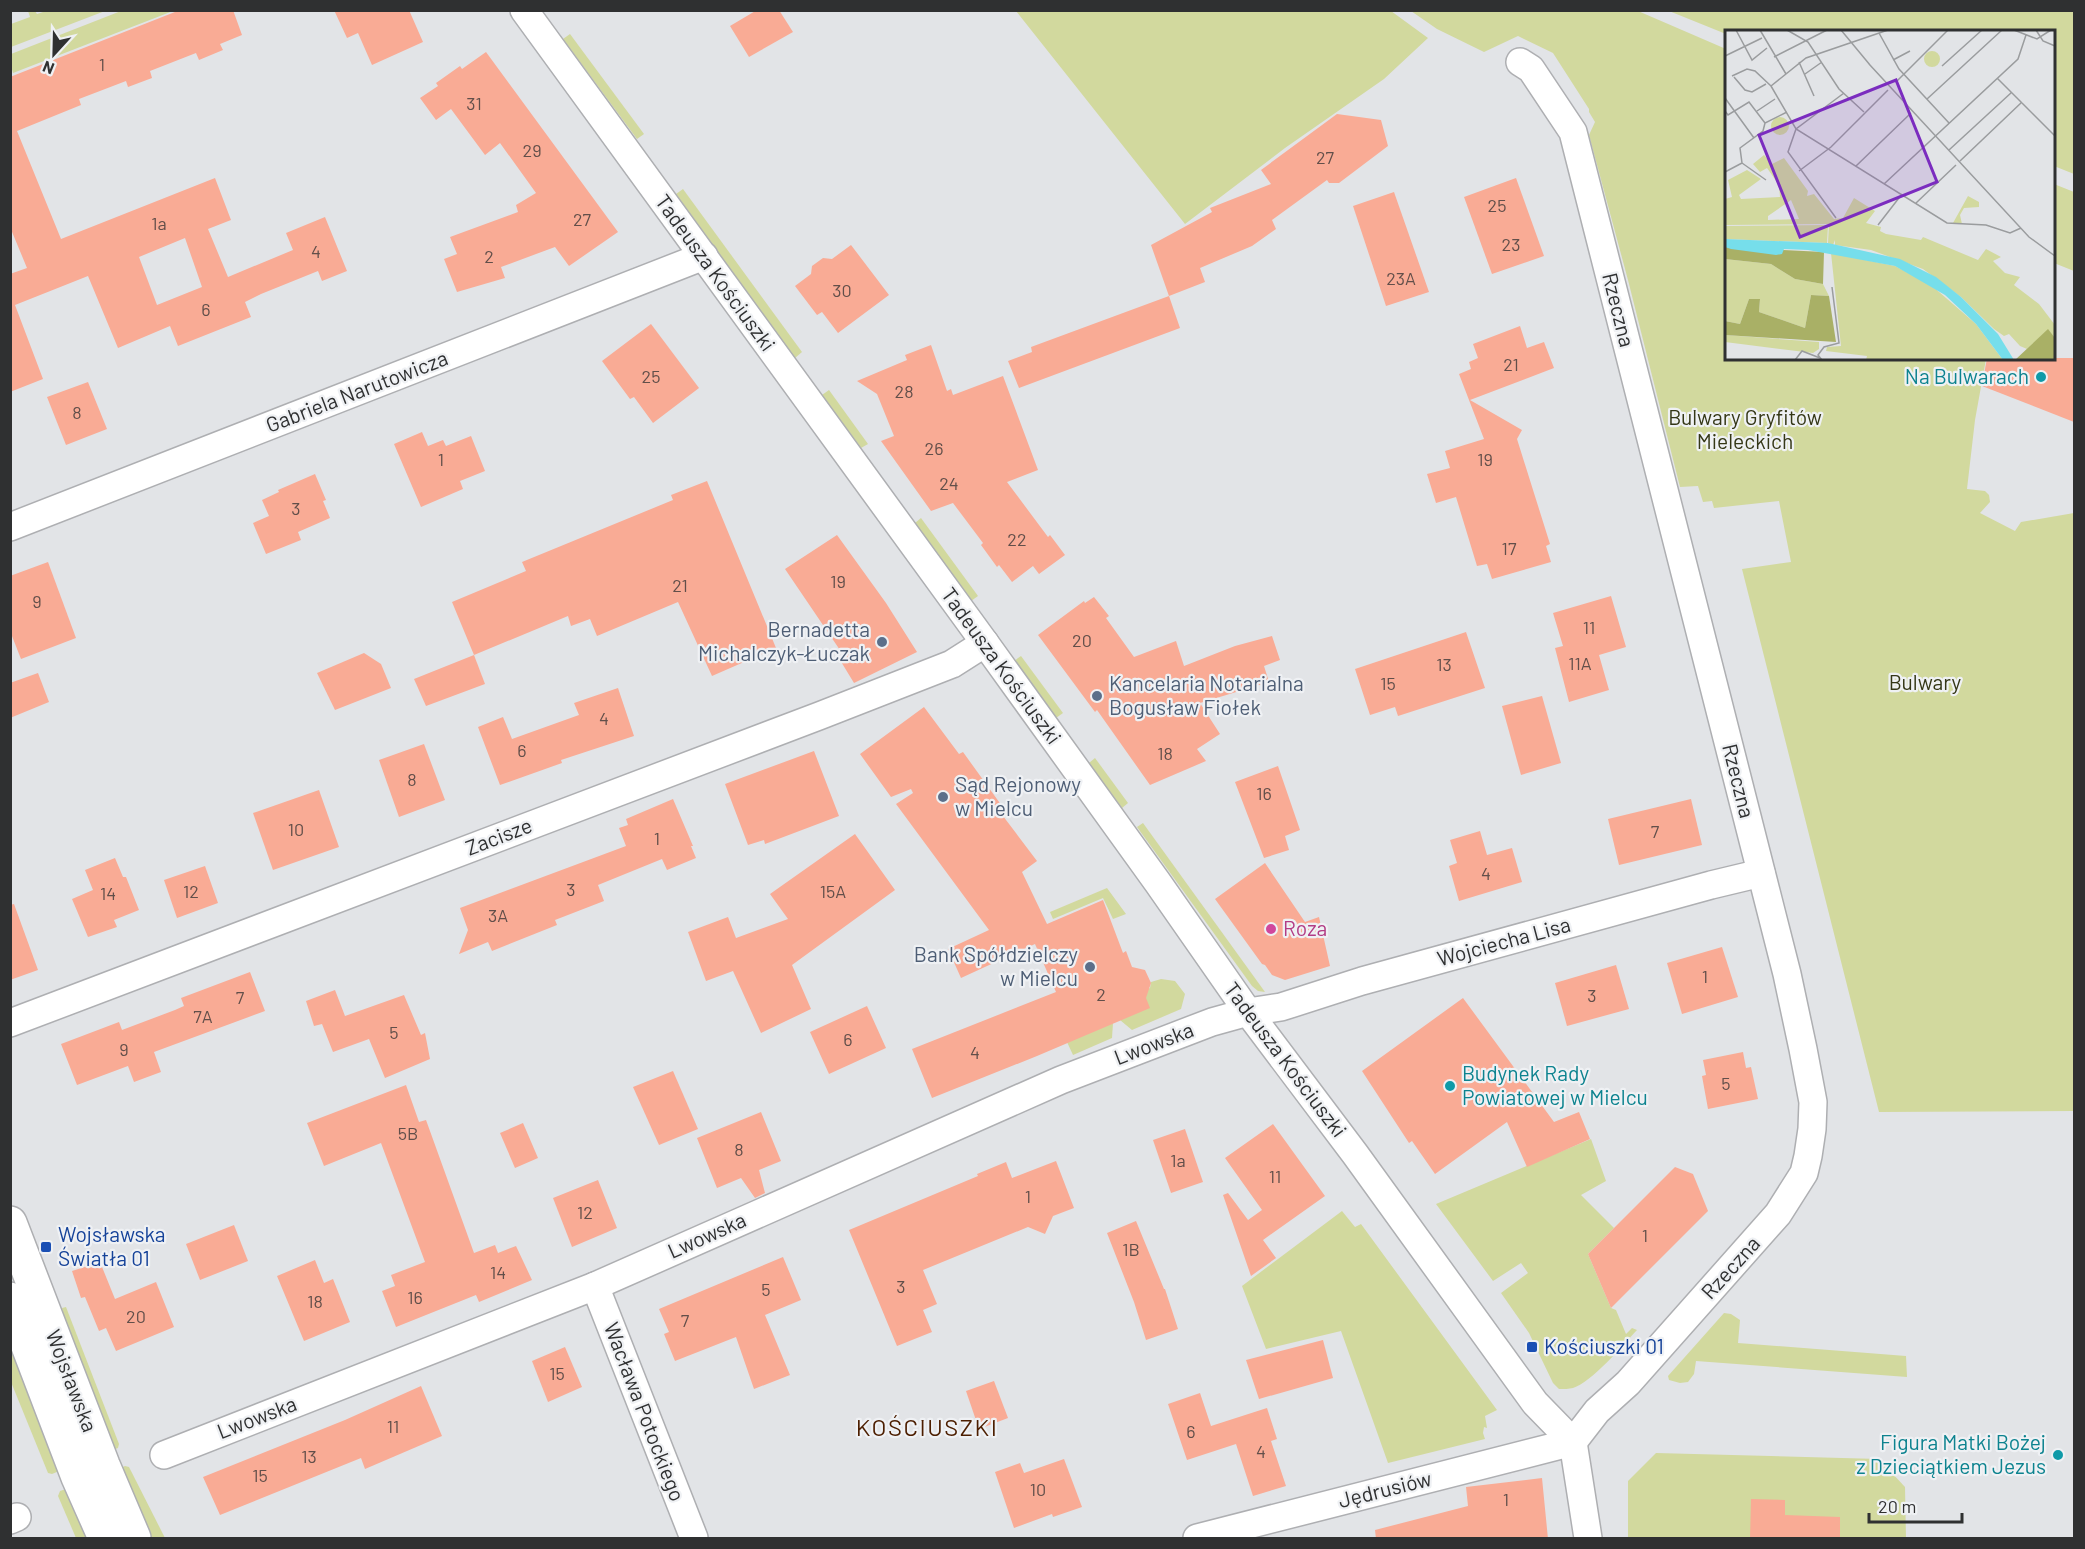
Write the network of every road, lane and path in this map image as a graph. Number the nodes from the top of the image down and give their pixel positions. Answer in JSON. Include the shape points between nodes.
{"nodes":[{"id":1,"x":534,"y":14,"type":"edge"},
{"id":2,"x":1520,"y":62,"type":"dead end"},
{"id":3,"x":704,"y":256,"type":"junction"},
{"id":4,"x":10,"y":527,"type":"edge"},
{"id":5,"x":984,"y":643,"type":"junction"},
{"id":6,"x":1761,"y":873,"type":"junction"},
{"id":7,"x":1248,"y":1012,"type":"junction"},
{"id":8,"x":10,"y":1023,"type":"edge"},
{"id":9,"x":10,"y":1224,"type":"edge"},
{"id":10,"x":595,"y":1286,"type":"junction"},
{"id":11,"x":10,"y":1299,"type":"edge"},
{"id":12,"x":1573,"y":1442,"type":"junction"},
{"id":13,"x":164,"y":1455,"type":"dead end"},
{"id":14,"x":105,"y":1539,"type":"edge"},
{"id":15,"x":134,"y":1539,"type":"edge"},
{"id":16,"x":694,"y":1539,"type":"edge"},
{"id":17,"x":1197,"y":1539,"type":"edge"},
{"id":18,"x":1588,"y":1539,"type":"edge"}],
"edges":[{"from":1,"to":3,"type":"street","name":"Tadeusza Kościuszki"},
{"from":2,"to":6,"type":"street","name":"Rzeczna","via":[[1531,69],[1573,132]]},
{"from":3,"to":4,"type":"street","name":"Gabriela Narutowicza"},
{"from":3,"to":5,"type":"street","name":"Tadeusza Kościuszki"},
{"from":5,"to":7,"type":"street","name":"Tadeusza Kościuszki"},
{"from":5,"to":8,"type":"street","name":"Zacisze","via":[[952,664],[819,716]]},
{"from":6,"to":7,"type":"street","name":"Wojciecha Lisa","via":[[1362,981],[1281,1007]]},
{"from":6,"to":12,"type":"street","name":"Rzeczna","via":[[1813,1102],[1803,1173],[1771,1222]]},
{"from":7,"to":10,"type":"street","name":"Lwowska","via":[[1061,1080]]},
{"from":7,"to":12,"type":"street","name":"Tadeusza Kościuszki","via":[[1535,1402]]},
{"from":9,"to":15,"type":"street","name":"Wojsławska"},
{"from":10,"to":13,"type":"street","name":"Lwowska"},
{"from":10,"to":16,"type":"street","name":"Wacława Potockiego"},
{"from":11,"to":14,"type":"street","name":"Wojsławska"},
{"from":12,"to":17,"type":"street","name":"Jędrusiów"},
{"from":12,"to":18,"type":"street"}]}
